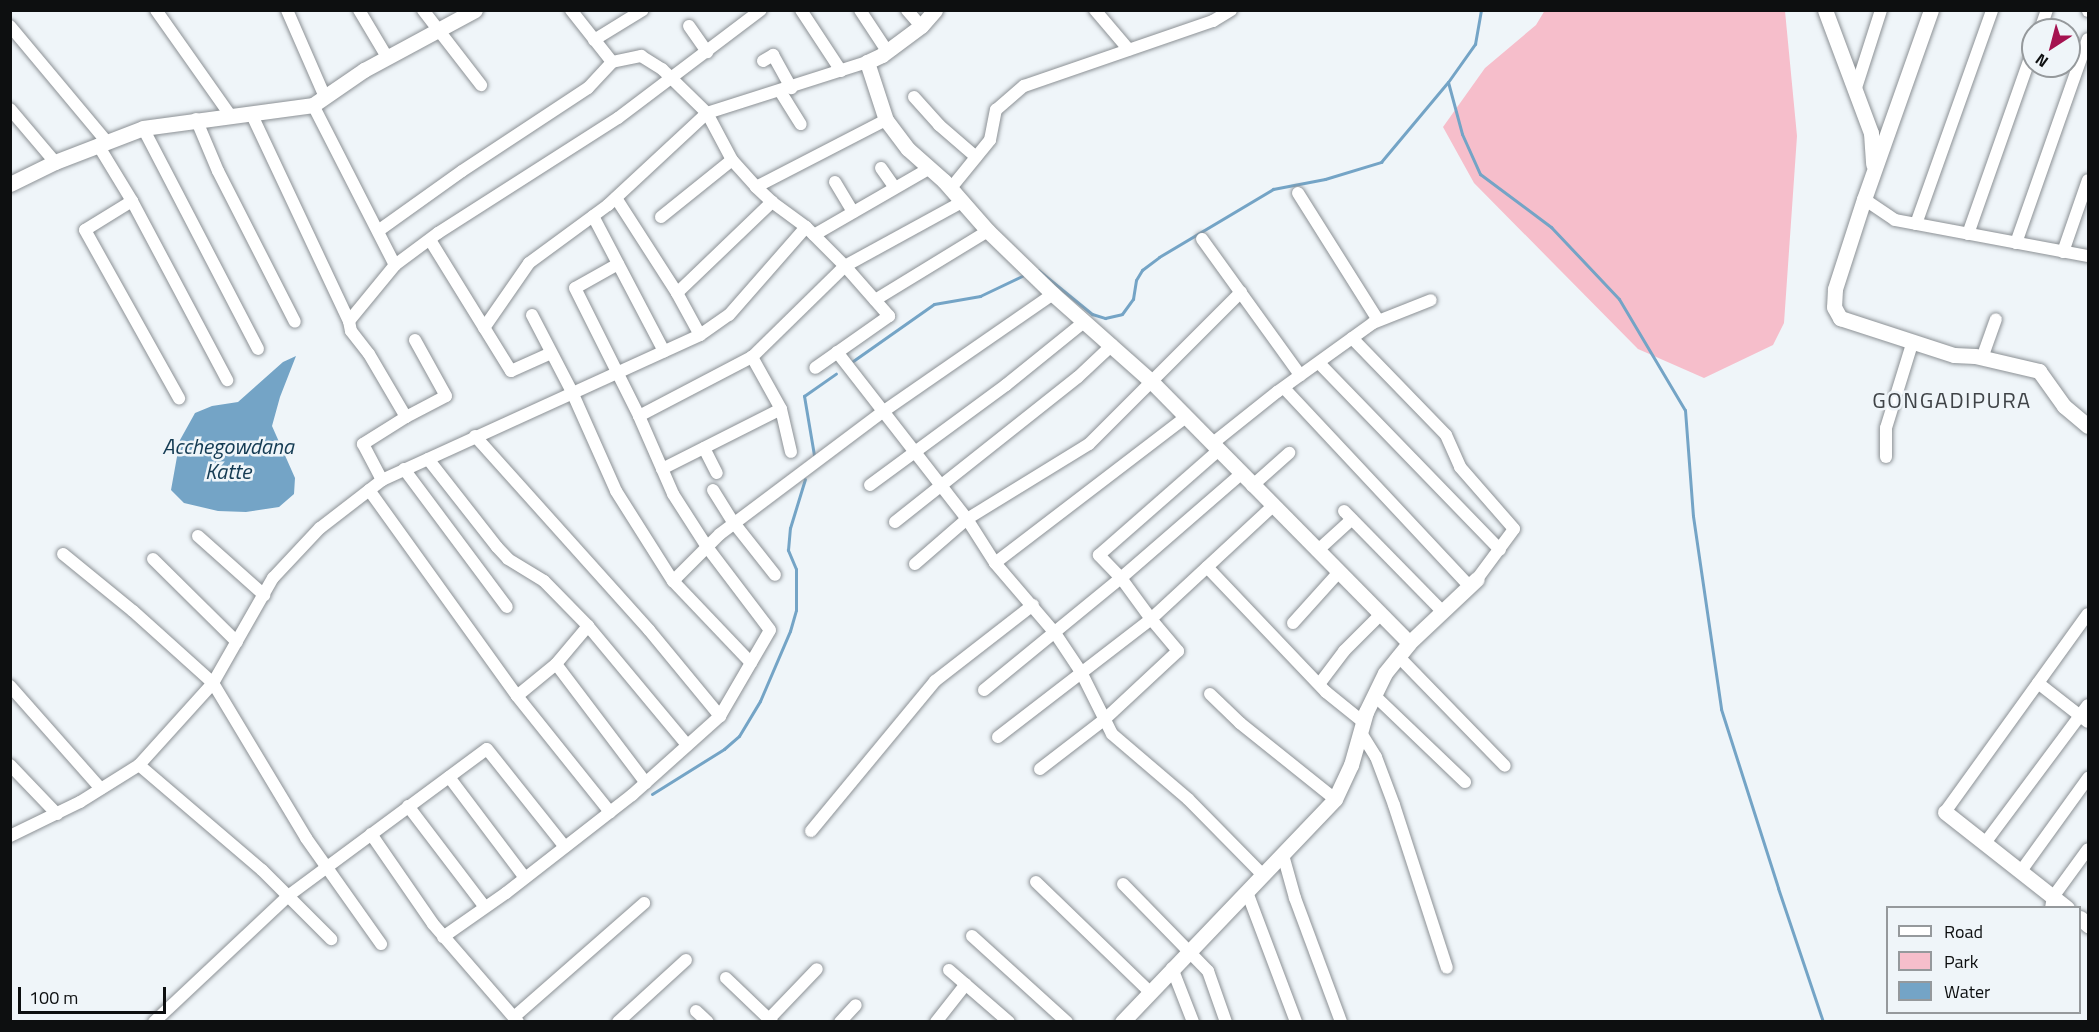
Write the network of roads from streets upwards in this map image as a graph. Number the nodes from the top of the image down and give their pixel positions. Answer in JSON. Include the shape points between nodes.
{"nodes":[{"id":1,"x":156,"y":10,"type":"edge"},
{"id":2,"x":287,"y":10,"type":"edge"},
{"id":3,"x":359,"y":10,"type":"edge"},
{"id":4,"x":423,"y":10,"type":"edge"},
{"id":5,"x":475,"y":10,"type":"edge"},
{"id":6,"x":571,"y":10,"type":"edge"},
{"id":7,"x":644,"y":10,"type":"edge"},
{"id":8,"x":801,"y":10,"type":"edge"},
{"id":9,"x":860,"y":10,"type":"edge"},
{"id":10,"x":907,"y":10,"type":"edge"},
{"id":11,"x":935,"y":10,"type":"edge"},
{"id":12,"x":1095,"y":10,"type":"edge"},
{"id":13,"x":1231,"y":10,"type":"edge"},
{"id":14,"x":1825,"y":10,"type":"edge"},
{"id":15,"x":1881,"y":10,"type":"edge"},
{"id":16,"x":1932,"y":10,"type":"edge"},
{"id":17,"x":1992,"y":10,"type":"edge"},
{"id":18,"x":758,"y":11,"type":"edge"},
{"id":19,"x":10,"y":26,"type":"edge"},
{"id":20,"x":689,"y":26,"type":"dead end"},
{"id":21,"x":921,"y":26,"type":"junction"},
{"id":22,"x":437,"y":28,"type":"junction"},
{"id":23,"x":2088,"y":39,"type":"edge"},
{"id":24,"x":594,"y":40,"type":"junction"},
{"id":25,"x":1130,"y":50,"type":"junction"},
{"id":26,"x":887,"y":51,"type":"junction"},
{"id":27,"x":707,"y":52,"type":"junction"},
{"id":28,"x":387,"y":57,"type":"junction"},
{"id":29,"x":763,"y":61,"type":"dead end"},
{"id":30,"x":612,"y":62,"type":"junction"},
{"id":31,"x":867,"y":62,"type":"junction"},
{"id":32,"x":841,"y":71,"type":"junction"},
{"id":33,"x":2023,"y":78,"type":"edge"},
{"id":34,"x":672,"y":79,"type":"junction"},
{"id":35,"x":481,"y":86,"type":"dead end"},
{"id":36,"x":786,"y":89,"type":"junction"},
{"id":37,"x":1855,"y":91,"type":"junction"},
{"id":38,"x":914,"y":97,"type":"dead end"},
{"id":39,"x":319,"y":101,"type":"junction"},
{"id":40,"x":10,"y":109,"type":"edge"},
{"id":41,"x":251,"y":113,"type":"junction"},
{"id":42,"x":706,"y":113,"type":"junction"},
{"id":43,"x":230,"y":115,"type":"junction"},
{"id":44,"x":196,"y":120,"type":"junction"},
{"id":45,"x":886,"y":120,"type":"junction"},
{"id":46,"x":801,"y":124,"type":"dead end"},
{"id":47,"x":143,"y":128,"type":"junction"},
{"id":48,"x":102,"y":143,"type":"junction"},
{"id":49,"x":976,"y":158,"type":"junction"},
{"id":50,"x":732,"y":160,"type":"junction"},
{"id":51,"x":55,"y":162,"type":"junction"},
{"id":52,"x":882,"y":168,"type":"dead end"},
{"id":53,"x":930,"y":168,"type":"junction"},
{"id":54,"x":1874,"y":171,"type":"junction"},
{"id":55,"x":2088,"y":180,"type":"edge"},
{"id":56,"x":835,"y":182,"type":"dead end"},
{"id":57,"x":10,"y":183,"type":"edge"},
{"id":58,"x":756,"y":187,"type":"junction"},
{"id":59,"x":895,"y":188,"type":"junction"},
{"id":60,"x":951,"y":188,"type":"junction"},
{"id":61,"x":1298,"y":193,"type":"dead end"},
{"id":62,"x":616,"y":198,"type":"junction"},
{"id":63,"x":1864,"y":199,"type":"junction"},
{"id":64,"x":132,"y":201,"type":"junction"},
{"id":65,"x":772,"y":202,"type":"junction"},
{"id":66,"x":962,"y":202,"type":"junction"},
{"id":67,"x":853,"y":212,"type":"junction"},
{"id":68,"x":593,"y":216,"type":"junction"},
{"id":69,"x":661,"y":217,"type":"dead end"},
{"id":70,"x":1916,"y":224,"type":"junction"},
{"id":71,"x":378,"y":231,"type":"junction"},
{"id":72,"x":810,"y":231,"type":"junction"},
{"id":73,"x":988,"y":231,"type":"junction"},
{"id":74,"x":1968,"y":234,"type":"junction"},
{"id":75,"x":1202,"y":239,"type":"dead end"},
{"id":76,"x":430,"y":240,"type":"junction"},
{"id":77,"x":2016,"y":243,"type":"junction"},
{"id":78,"x":2063,"y":252,"type":"junction"},
{"id":79,"x":2088,"y":256,"type":"edge"},
{"id":80,"x":618,"y":264,"type":"junction"},
{"id":81,"x":395,"y":265,"type":"junction"},
{"id":82,"x":845,"y":266,"type":"junction"},
{"id":83,"x":1241,"y":292,"type":"junction"},
{"id":84,"x":677,"y":293,"type":"junction"},
{"id":85,"x":1053,"y":294,"type":"junction"},
{"id":86,"x":874,"y":300,"type":"junction"},
{"id":87,"x":1431,"y":300,"type":"dead end"},
{"id":88,"x":532,"y":315,"type":"dead end"},
{"id":89,"x":1996,"y":319,"type":"dead end"},
{"id":90,"x":1378,"y":320,"type":"junction"},
{"id":91,"x":349,"y":321,"type":"junction"},
{"id":92,"x":295,"y":322,"type":"dead end"},
{"id":93,"x":1084,"y":322,"type":"junction"},
{"id":94,"x":484,"y":328,"type":"junction"},
{"id":95,"x":700,"y":335,"type":"junction"},
{"id":96,"x":1352,"y":338,"type":"junction"},
{"id":97,"x":415,"y":340,"type":"dead end"},
{"id":98,"x":1913,"y":341,"type":"junction"},
{"id":99,"x":1112,"y":345,"type":"junction"},
{"id":100,"x":258,"y":349,"type":"dead end"},
{"id":101,"x":664,"y":351,"type":"junction"},
{"id":102,"x":837,"y":352,"type":"junction"},
{"id":103,"x":551,"y":353,"type":"junction"},
{"id":104,"x":752,"y":357,"type":"junction"},
{"id":105,"x":1982,"y":358,"type":"junction"},
{"id":106,"x":1319,"y":363,"type":"junction"},
{"id":107,"x":814,"y":368,"type":"dead end"},
{"id":108,"x":615,"y":373,"type":"junction"},
{"id":109,"x":1300,"y":375,"type":"junction"},
{"id":110,"x":227,"y":380,"type":"dead end"},
{"id":111,"x":1150,"y":380,"type":"junction"},
{"id":112,"x":1284,"y":388,"type":"junction"},
{"id":113,"x":572,"y":392,"type":"junction"},
{"id":114,"x":179,"y":398,"type":"dead end"},
{"id":115,"x":781,"y":409,"type":"junction"},
{"id":116,"x":884,"y":411,"type":"junction"},
{"id":117,"x":639,"y":416,"type":"junction"},
{"id":118,"x":406,"y":417,"type":"junction"},
{"id":119,"x":1186,"y":417,"type":"junction"},
{"id":120,"x":2088,"y":426,"type":"edge"},
{"id":121,"x":475,"y":436,"type":"junction"},
{"id":122,"x":1216,"y":447,"type":"junction"},
{"id":123,"x":704,"y":448,"type":"junction"},
{"id":124,"x":915,"y":451,"type":"junction"},
{"id":125,"x":791,"y":452,"type":"dead end"},
{"id":126,"x":1289,"y":453,"type":"dead end"},
{"id":127,"x":1886,"y":457,"type":"dead end"},
{"id":128,"x":428,"y":459,"type":"junction"},
{"id":129,"x":404,"y":469,"type":"junction"},
{"id":130,"x":662,"y":469,"type":"junction"},
{"id":131,"x":717,"y":473,"type":"dead end"},
{"id":132,"x":1241,"y":474,"type":"junction"},
{"id":133,"x":382,"y":480,"type":"junction"},
{"id":134,"x":870,"y":485,"type":"dead end"},
{"id":135,"x":940,"y":486,"type":"junction"},
{"id":136,"x":1252,"y":486,"type":"junction"},
{"id":137,"x":369,"y":490,"type":"junction"},
{"id":138,"x":713,"y":490,"type":"dead end"},
{"id":139,"x":1273,"y":506,"type":"junction"},
{"id":140,"x":967,"y":519,"type":"junction"},
{"id":141,"x":895,"y":522,"type":"dead end"},
{"id":142,"x":734,"y":524,"type":"junction"},
{"id":143,"x":198,"y":536,"type":"dead end"},
{"id":144,"x":707,"y":547,"type":"junction"},
{"id":145,"x":1500,"y":550,"type":"junction"},
{"id":146,"x":1317,"y":551,"type":"junction"},
{"id":147,"x":63,"y":554,"type":"dead end"},
{"id":148,"x":153,"y":559,"type":"dead end"},
{"id":149,"x":995,"y":563,"type":"junction"},
{"id":150,"x":915,"y":564,"type":"dead end"},
{"id":151,"x":1207,"y":567,"type":"junction"},
{"id":152,"x":1338,"y":573,"type":"junction"},
{"id":153,"x":775,"y":575,"type":"dead end"},
{"id":154,"x":1121,"y":578,"type":"junction"},
{"id":155,"x":673,"y":581,"type":"junction"},
{"id":156,"x":1473,"y":583,"type":"junction"},
{"id":157,"x":264,"y":595,"type":"junction"},
{"id":158,"x":1033,"y":605,"type":"junction"},
{"id":159,"x":507,"y":607,"type":"dead end"},
{"id":160,"x":1442,"y":611,"type":"junction"},
{"id":161,"x":2088,"y":614,"type":"edge"},
{"id":162,"x":1380,"y":615,"type":"junction"},
{"id":163,"x":1151,"y":619,"type":"junction"},
{"id":164,"x":1293,"y":622,"type":"dead end"},
{"id":165,"x":588,"y":626,"type":"junction"},
{"id":166,"x":1055,"y":633,"type":"junction"},
{"id":167,"x":237,"y":642,"type":"junction"},
{"id":168,"x":1409,"y":643,"type":"junction"},
{"id":169,"x":1398,"y":657,"type":"junction"},
{"id":170,"x":751,"y":663,"type":"junction"},
{"id":171,"x":555,"y":664,"type":"junction"},
{"id":172,"x":1081,"y":672,"type":"junction"},
{"id":173,"x":213,"y":683,"type":"junction"},
{"id":174,"x":1320,"y":683,"type":"junction"},
{"id":175,"x":2038,"y":683,"type":"junction"},
{"id":176,"x":10,"y":686,"type":"edge"},
{"id":177,"x":984,"y":690,"type":"dead end"},
{"id":178,"x":1210,"y":694,"type":"dead end"},
{"id":179,"x":1374,"y":695,"type":"junction"},
{"id":180,"x":516,"y":696,"type":"junction"},
{"id":181,"x":2088,"y":705,"type":"edge"},
{"id":182,"x":720,"y":716,"type":"junction"},
{"id":183,"x":2085,"y":718,"type":"edge"},
{"id":184,"x":1105,"y":719,"type":"junction"},
{"id":185,"x":1362,"y":727,"type":"junction"},
{"id":186,"x":998,"y":737,"type":"dead end"},
{"id":187,"x":687,"y":745,"type":"junction"},
{"id":188,"x":10,"y":765,"type":"edge"},
{"id":189,"x":139,"y":765,"type":"junction"},
{"id":190,"x":1505,"y":766,"type":"dead end"},
{"id":191,"x":1040,"y":770,"type":"dead end"},
{"id":192,"x":449,"y":777,"type":"junction"},
{"id":193,"x":2088,"y":778,"type":"edge"},
{"id":194,"x":1466,"y":782,"type":"dead end"},
{"id":195,"x":646,"y":783,"type":"junction"},
{"id":196,"x":100,"y":789,"type":"junction"},
{"id":197,"x":1335,"y":799,"type":"junction"},
{"id":198,"x":408,"y":806,"type":"junction"},
{"id":199,"x":610,"y":812,"type":"junction"},
{"id":200,"x":1946,"y":812,"type":"joint"},
{"id":201,"x":57,"y":814,"type":"junction"},
{"id":202,"x":811,"y":831,"type":"dead end"},
{"id":203,"x":371,"y":834,"type":"junction"},
{"id":204,"x":11,"y":836,"type":"edge"},
{"id":205,"x":1985,"y":843,"type":"junction"},
{"id":206,"x":565,"y":847,"type":"junction"},
{"id":207,"x":2088,"y":849,"type":"edge"},
{"id":208,"x":1284,"y":855,"type":"junction"},
{"id":209,"x":327,"y":866,"type":"junction"},
{"id":210,"x":2021,"y":872,"type":"junction"},
{"id":211,"x":1263,"y":875,"type":"junction"},
{"id":212,"x":525,"y":878,"type":"junction"},
{"id":213,"x":1036,"y":882,"type":"dead end"},
{"id":214,"x":1123,"y":884,"type":"dead end"},
{"id":215,"x":1246,"y":892,"type":"junction"},
{"id":216,"x":288,"y":896,"type":"junction"},
{"id":217,"x":2052,"y":902,"type":"edge"},
{"id":218,"x":644,"y":903,"type":"dead end"},
{"id":219,"x":485,"y":908,"type":"junction"},
{"id":220,"x":972,"y":936,"type":"dead end"},
{"id":221,"x":443,"y":937,"type":"junction"},
{"id":222,"x":331,"y":939,"type":"dead end"},
{"id":223,"x":381,"y":944,"type":"dead end"},
{"id":224,"x":1188,"y":951,"type":"junction"},
{"id":225,"x":686,"y":960,"type":"dead end"},
{"id":226,"x":1172,"y":968,"type":"junction"},
{"id":227,"x":1447,"y":968,"type":"dead end"},
{"id":228,"x":817,"y":969,"type":"dead end"},
{"id":229,"x":949,"y":970,"type":"dead end"},
{"id":230,"x":726,"y":978,"type":"dead end"},
{"id":231,"x":966,"y":984,"type":"junction"},
{"id":232,"x":1150,"y":992,"type":"junction"},
{"id":233,"x":856,"y":1005,"type":"dead end"},
{"id":234,"x":696,"y":1011,"type":"dead end"},
{"id":235,"x":516,"y":1019,"type":"edge"},
{"id":236,"x":1001,"y":1019,"type":"edge"},
{"id":237,"x":771,"y":1020,"type":"edge"},
{"id":238,"x":154,"y":1022,"type":"edge"},
{"id":239,"x":618,"y":1022,"type":"edge"},
{"id":240,"x":708,"y":1022,"type":"edge"},
{"id":241,"x":840,"y":1022,"type":"edge"},
{"id":242,"x":936,"y":1022,"type":"edge"},
{"id":243,"x":1067,"y":1022,"type":"edge"},
{"id":244,"x":1122,"y":1022,"type":"edge"},
{"id":245,"x":1193,"y":1022,"type":"edge"},
{"id":246,"x":1226,"y":1022,"type":"edge"},
{"id":247,"x":1296,"y":1022,"type":"edge"},
{"id":248,"x":1341,"y":1022,"type":"edge"}],
"edges":[{"from":1,"to":43,"type":"street"},
{"from":2,"to":39,"type":"street"},
{"from":3,"to":28,"type":"street"},
{"from":4,"to":22,"type":"street"},
{"from":5,"to":22,"type":"street"},
{"from":6,"to":24,"type":"street"},
{"from":7,"to":24,"type":"street"},
{"from":8,"to":32,"type":"street"},
{"from":9,"to":26,"type":"street"},
{"from":10,"to":21,"type":"street"},
{"from":11,"to":21,"type":"street"},
{"from":12,"to":25,"type":"street"},
{"from":13,"to":25,"type":"street","via":[[1213,21]]},
{"from":14,"to":37,"type":"street"},
{"from":15,"to":37,"type":"street"},
{"from":16,"to":54,"type":"street"},
{"from":17,"to":70,"type":"street"},
{"from":18,"to":27,"type":"street"},
{"from":19,"to":48,"type":"street"},
{"from":20,"to":27,"type":"street"},
{"from":21,"to":26,"type":"street"},
{"from":22,"to":28,"type":"street"},
{"from":22,"to":35,"type":"street"},
{"from":23,"to":77,"type":"street"},
{"from":24,"to":30,"type":"street"},
{"from":25,"to":49,"type":"street","via":[[1024,86],[996,110],[990,140]]},
{"from":26,"to":31,"type":"street"},
{"from":27,"to":34,"type":"street"},
{"from":28,"to":39,"type":"street"},
{"from":29,"to":36,"type":"street","via":[[773,55]]},
{"from":30,"to":34,"type":"street","via":[[641,56]]},
{"from":30,"to":71,"type":"street","via":[[588,88]]},
{"from":31,"to":32,"type":"street"},
{"from":31,"to":45,"type":"street"},
{"from":32,"to":36,"type":"street"},
{"from":33,"to":74,"type":"street"},
{"from":34,"to":42,"type":"street"},
{"from":34,"to":76,"type":"street"},
{"from":36,"to":42,"type":"street"},
{"from":36,"to":46,"type":"street"},
{"from":37,"to":54,"type":"street","via":[[1871,133]]},
{"from":38,"to":49,"type":"street"},
{"from":39,"to":41,"type":"street"},
{"from":39,"to":71,"type":"street"},
{"from":40,"to":51,"type":"street"},
{"from":41,"to":43,"type":"street"},
{"from":41,"to":91,"type":"street"},
{"from":42,"to":50,"type":"street"},
{"from":42,"to":62,"type":"street"},
{"from":43,"to":44,"type":"street"},
{"from":44,"to":47,"type":"street"},
{"from":44,"to":92,"type":"street"},
{"from":45,"to":53,"type":"street","via":[[908,149]]},
{"from":45,"to":58,"type":"street"},
{"from":47,"to":48,"type":"street"},
{"from":47,"to":100,"type":"street"},
{"from":48,"to":51,"type":"street"},
{"from":48,"to":64,"type":"street"},
{"from":49,"to":60,"type":"street"},
{"from":50,"to":58,"type":"street"},
{"from":50,"to":69,"type":"street"},
{"from":51,"to":57,"type":"street"},
{"from":52,"to":59,"type":"street"},
{"from":53,"to":59,"type":"street"},
{"from":53,"to":60,"type":"street"},
{"from":54,"to":63,"type":"street"},
{"from":55,"to":78,"type":"street"},
{"from":56,"to":67,"type":"street"},
{"from":58,"to":65,"type":"street"},
{"from":59,"to":67,"type":"street"},
{"from":60,"to":66,"type":"street"},
{"from":61,"to":90,"type":"street"},
{"from":62,"to":68,"type":"street"},
{"from":62,"to":84,"type":"street"},
{"from":63,"to":70,"type":"street","via":[[1895,220]]},
{"from":63,"to":98,"type":"street","via":[[1835,289],[1834,307],[1840,318]]},
{"from":64,"to":110,"type":"street"},
{"from":64,"to":114,"type":"street","via":[[85,230]]},
{"from":65,"to":72,"type":"street"},
{"from":65,"to":84,"type":"street"},
{"from":66,"to":73,"type":"street"},
{"from":66,"to":82,"type":"street"},
{"from":67,"to":72,"type":"street"},
{"from":68,"to":80,"type":"street"},
{"from":68,"to":94,"type":"street","via":[[529,263]]},
{"from":70,"to":74,"type":"street"},
{"from":71,"to":81,"type":"street"},
{"from":72,"to":82,"type":"street"},
{"from":72,"to":95,"type":"street","via":[[729,315]]},
{"from":73,"to":85,"type":"street"},
{"from":73,"to":86,"type":"street"},
{"from":74,"to":77,"type":"street"},
{"from":75,"to":83,"type":"street"},
{"from":76,"to":81,"type":"street"},
{"from":76,"to":94,"type":"street"},
{"from":77,"to":78,"type":"street"},
{"from":78,"to":79,"type":"street"},
{"from":80,"to":101,"type":"street"},
{"from":80,"to":108,"type":"street","via":[[575,288]]},
{"from":81,"to":91,"type":"street"},
{"from":82,"to":86,"type":"street"},
{"from":82,"to":104,"type":"street"},
{"from":83,"to":109,"type":"street"},
{"from":83,"to":111,"type":"street"},
{"from":84,"to":95,"type":"street"},
{"from":85,"to":93,"type":"street"},
{"from":85,"to":116,"type":"street"},
{"from":86,"to":102,"type":"street","via":[[889,316]]},
{"from":87,"to":90,"type":"street"},
{"from":88,"to":103,"type":"street"},
{"from":89,"to":105,"type":"street"},
{"from":90,"to":96,"type":"street"},
{"from":91,"to":118,"type":"street","via":[[351,331]]},
{"from":93,"to":99,"type":"street"},
{"from":93,"to":124,"type":"street"},
{"from":94,"to":103,"type":"street","via":[[511,371]]},
{"from":95,"to":101,"type":"street"},
{"from":96,"to":106,"type":"street"},
{"from":96,"to":145,"type":"street","via":[[1446,435],[1460,467],[1514,529]]},
{"from":97,"to":118,"type":"street","via":[[446,396]]},
{"from":98,"to":105,"type":"street","via":[[1954,356]]},
{"from":98,"to":127,"type":"street","via":[[1886,428]]},
{"from":99,"to":111,"type":"street"},
{"from":99,"to":135,"type":"street","via":[[1078,377]]},
{"from":101,"to":108,"type":"street"},
{"from":102,"to":107,"type":"street"},
{"from":102,"to":116,"type":"street"},
{"from":103,"to":113,"type":"street"},
{"from":104,"to":115,"type":"street"},
{"from":104,"to":117,"type":"street"},
{"from":105,"to":120,"type":"street","via":[[2039,370],[2064,406]]},
{"from":106,"to":109,"type":"street"},
{"from":106,"to":145,"type":"street"},
{"from":108,"to":113,"type":"street"},
{"from":108,"to":117,"type":"street"},
{"from":109,"to":112,"type":"street"},
{"from":111,"to":119,"type":"street"},
{"from":111,"to":140,"type":"street","via":[[1089,444]]},
{"from":112,"to":122,"type":"street"},
{"from":112,"to":156,"type":"street"},
{"from":113,"to":121,"type":"street"},
{"from":113,"to":155,"type":"street","via":[[616,491]]},
{"from":115,"to":123,"type":"street"},
{"from":115,"to":125,"type":"street"},
{"from":116,"to":124,"type":"street"},
{"from":116,"to":142,"type":"street"},
{"from":117,"to":130,"type":"street"},
{"from":118,"to":133,"type":"street","via":[[363,444]]},
{"from":119,"to":122,"type":"street"},
{"from":119,"to":149,"type":"street"},
{"from":121,"to":128,"type":"street"},
{"from":121,"to":182,"type":"street","via":[[650,630]]},
{"from":122,"to":132,"type":"street"},
{"from":122,"to":154,"type":"street","via":[[1099,555]]},
{"from":123,"to":130,"type":"street"},
{"from":123,"to":131,"type":"street"},
{"from":124,"to":134,"type":"street"},
{"from":124,"to":135,"type":"street"},
{"from":126,"to":136,"type":"street"},
{"from":128,"to":129,"type":"street"},
{"from":128,"to":165,"type":"street","via":[[508,559],[544,581]]},
{"from":129,"to":133,"type":"street"},
{"from":129,"to":159,"type":"street"},
{"from":130,"to":144,"type":"street"},
{"from":132,"to":136,"type":"street"},
{"from":132,"to":154,"type":"street"},
{"from":133,"to":137,"type":"street"},
{"from":135,"to":140,"type":"street"},
{"from":135,"to":141,"type":"street"},
{"from":136,"to":139,"type":"street"},
{"from":137,"to":157,"type":"street","via":[[320,528],[273,578]]},
{"from":137,"to":180,"type":"street"},
{"from":138,"to":142,"type":"street"},
{"from":139,"to":146,"type":"street"},
{"from":139,"to":151,"type":"street"},
{"from":140,"to":149,"type":"street"},
{"from":140,"to":150,"type":"street"},
{"from":142,"to":144,"type":"street"},
{"from":142,"to":153,"type":"street"},
{"from":143,"to":157,"type":"street"},
{"from":144,"to":155,"type":"street"},
{"from":144,"to":170,"type":"street","via":[[770,630]]},
{"from":145,"to":156,"type":"street"},
{"from":146,"to":152,"type":"street"},
{"from":146,"to":160,"type":"street","via":[[1348,515]]},
{"from":147,"to":173,"type":"street"},
{"from":148,"to":167,"type":"street"},
{"from":149,"to":158,"type":"street"},
{"from":151,"to":163,"type":"street"},
{"from":151,"to":174,"type":"street"},
{"from":152,"to":162,"type":"street"},
{"from":152,"to":164,"type":"street"},
{"from":154,"to":163,"type":"street"},
{"from":154,"to":166,"type":"street"},
{"from":155,"to":170,"type":"street"},
{"from":156,"to":160,"type":"street"},
{"from":157,"to":167,"type":"street"},
{"from":158,"to":166,"type":"street"},
{"from":158,"to":202,"type":"street","via":[[935,681]]},
{"from":160,"to":168,"type":"street"},
{"from":161,"to":175,"type":"street"},
{"from":162,"to":168,"type":"street"},
{"from":162,"to":174,"type":"street","via":[[1344,651]]},
{"from":163,"to":172,"type":"street"},
{"from":163,"to":184,"type":"street","via":[[1178,651]]},
{"from":165,"to":171,"type":"street"},
{"from":165,"to":187,"type":"street"},
{"from":166,"to":172,"type":"street"},
{"from":166,"to":177,"type":"street"},
{"from":167,"to":173,"type":"street"},
{"from":168,"to":169,"type":"street"},
{"from":169,"to":179,"type":"street"},
{"from":169,"to":190,"type":"street"},
{"from":170,"to":182,"type":"street"},
{"from":171,"to":180,"type":"street"},
{"from":171,"to":195,"type":"street"},
{"from":172,"to":184,"type":"street"},
{"from":172,"to":186,"type":"street"},
{"from":173,"to":189,"type":"street"},
{"from":173,"to":209,"type":"street","via":[[261,766]]},
{"from":174,"to":185,"type":"street"},
{"from":175,"to":183,"type":"street"},
{"from":175,"to":200,"type":"street"},
{"from":176,"to":196,"type":"street"},
{"from":178,"to":197,"type":"street"},
{"from":179,"to":185,"type":"street"},
{"from":179,"to":194,"type":"street"},
{"from":180,"to":199,"type":"street"},
{"from":181,"to":183,"type":"street"},
{"from":182,"to":187,"type":"street"},
{"from":183,"to":205,"type":"street"},
{"from":184,"to":191,"type":"street"},
{"from":184,"to":211,"type":"street","via":[[1112,734],[1188,799]]},
{"from":185,"to":197,"type":"street","via":[[1351,765]]},
{"from":185,"to":227,"type":"street","via":[[1387,786]]},
{"from":187,"to":195,"type":"street"},
{"from":188,"to":201,"type":"street"},
{"from":189,"to":196,"type":"street"},
{"from":189,"to":216,"type":"street"},
{"from":192,"to":198,"type":"street"},
{"from":192,"to":206,"type":"street","via":[[487,749]]},
{"from":192,"to":212,"type":"street"},
{"from":193,"to":210,"type":"street"},
{"from":195,"to":199,"type":"street"},
{"from":196,"to":201,"type":"street"},
{"from":197,"to":208,"type":"street"},
{"from":198,"to":203,"type":"street"},
{"from":198,"to":219,"type":"street"},
{"from":199,"to":206,"type":"street"},
{"from":200,"to":205,"type":"street"},
{"from":201,"to":204,"type":"street"},
{"from":203,"to":209,"type":"street"},
{"from":203,"to":221,"type":"street"},
{"from":205,"to":210,"type":"street"},
{"from":206,"to":212,"type":"street"},
{"from":207,"to":217,"type":"street"},
{"from":208,"to":211,"type":"street"},
{"from":208,"to":248,"type":"street","via":[[1295,898]]},
{"from":209,"to":216,"type":"street"},
{"from":209,"to":223,"type":"street"},
{"from":210,"to":217,"type":"street"},
{"from":211,"to":215,"type":"street"},
{"from":212,"to":219,"type":"street"},
{"from":213,"to":232,"type":"street"},
{"from":214,"to":224,"type":"street"},
{"from":215,"to":224,"type":"street"},
{"from":215,"to":247,"type":"street"},
{"from":216,"to":222,"type":"street"},
{"from":216,"to":238,"type":"street"},
{"from":218,"to":235,"type":"street"},
{"from":219,"to":221,"type":"street"},
{"from":220,"to":243,"type":"street"},
{"from":221,"to":235,"type":"street"},
{"from":224,"to":226,"type":"street"},
{"from":224,"to":246,"type":"street","via":[[1208,971]]},
{"from":225,"to":239,"type":"street"},
{"from":226,"to":232,"type":"street"},
{"from":226,"to":245,"type":"street"},
{"from":228,"to":237,"type":"street"},
{"from":229,"to":231,"type":"street"},
{"from":230,"to":237,"type":"street"},
{"from":231,"to":236,"type":"street"},
{"from":231,"to":242,"type":"street"},
{"from":232,"to":244,"type":"street"},
{"from":233,"to":241,"type":"street"},
{"from":234,"to":240,"type":"street"}]}
